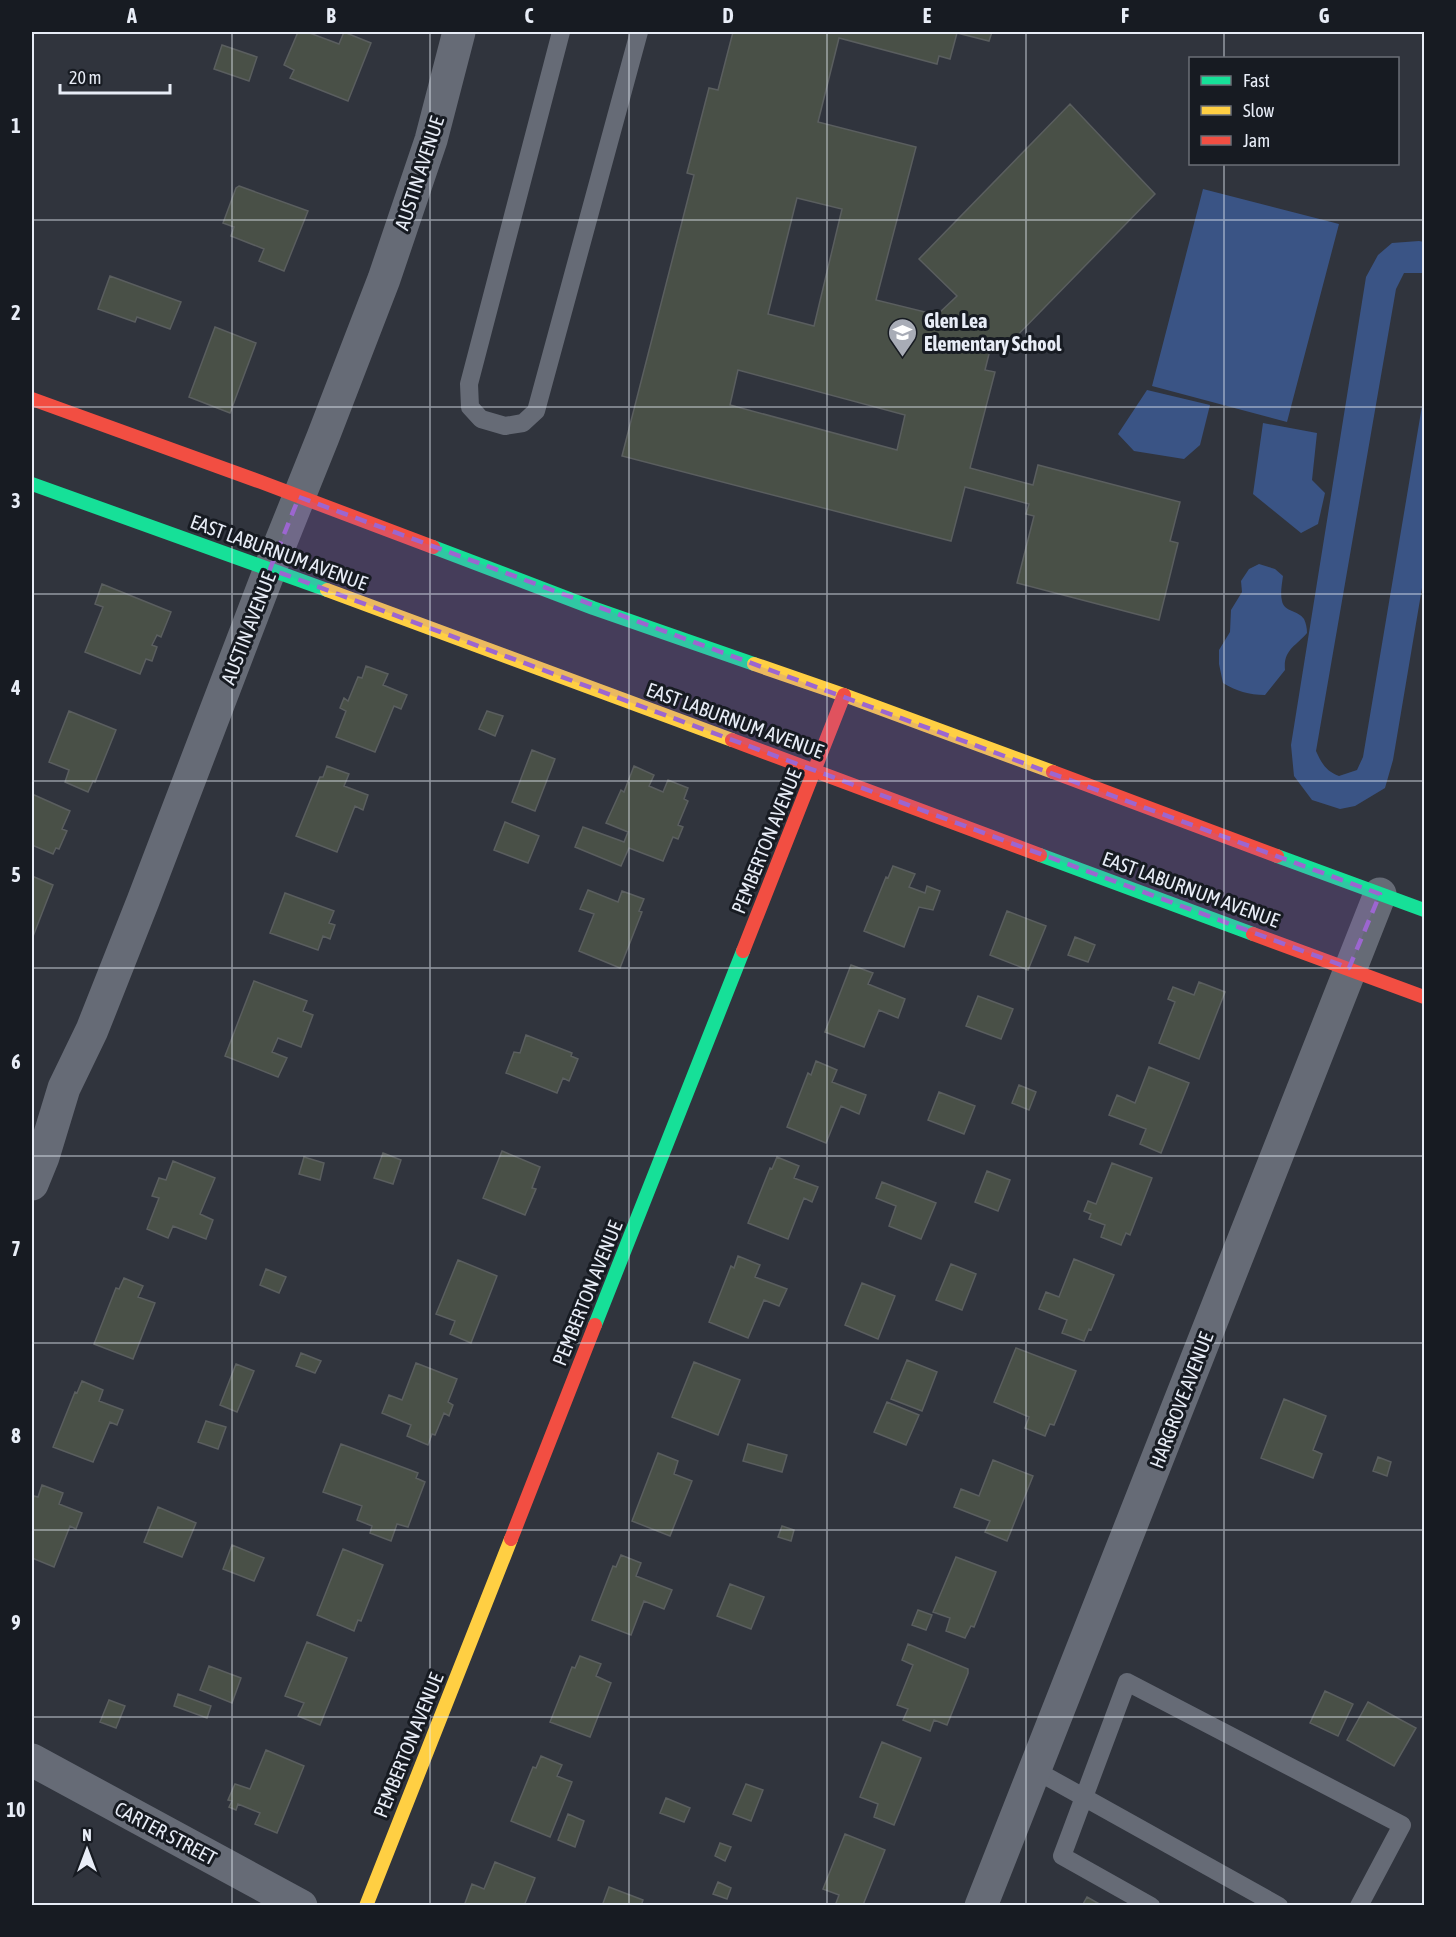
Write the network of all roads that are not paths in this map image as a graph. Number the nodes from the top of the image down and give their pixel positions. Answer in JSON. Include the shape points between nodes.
{"nodes":[{"id":1,"x":459,"y":32,"type":"edge"},
{"id":2,"x":561,"y":32,"type":"edge"},
{"id":3,"x":639,"y":32,"type":"edge"},
{"id":4,"x":32,"y":399,"type":"edge"},
{"id":5,"x":32,"y":484,"type":"edge"},
{"id":6,"x":299,"y":497,"type":"junction"},
{"id":7,"x":270,"y":568,"type":"junction"},
{"id":8,"x":844,"y":695,"type":"junction"},
{"id":9,"x":815,"y":771,"type":"junction"},
{"id":10,"x":1380,"y":894,"type":"junction"},
{"id":11,"x":1425,"y":910,"type":"edge"},
{"id":12,"x":1349,"y":969,"type":"junction"},
{"id":13,"x":1425,"y":997,"type":"edge"},
{"id":14,"x":32,"y":1184,"type":"edge"},
{"id":15,"x":32,"y":1760,"type":"edge"},
{"id":16,"x":1035,"y":1770,"type":"junction"},
{"id":17,"x":1085,"y":1798,"type":"junction"},
{"id":18,"x":301,"y":1905,"type":"edge"},
{"id":19,"x":366,"y":1905,"type":"edge"},
{"id":20,"x":981,"y":1905,"type":"edge"},
{"id":21,"x":1151,"y":1905,"type":"edge"},
{"id":22,"x":1279,"y":1905,"type":"edge"},
{"id":23,"x":1359,"y":1905,"type":"edge"}],
"edges":[{"from":1,"to":6,"type":"street","name":"AUSTIN AVENUE","via":[[431,140],[384,279]]},
{"from":2,"to":3,"type":"lane","via":[[469,384],[470,406],[481,419],[505,426],[523,423],[536,411]]},
{"from":4,"to":6,"type":"main road"},
{"from":5,"to":7,"type":"main road","name":"EAST LABURNUM AVENUE"},
{"from":6,"to":7,"type":"street","name":"AUSTIN AVENUE"},
{"from":6,"to":8,"type":"main road","via":[[593,608]]},
{"from":7,"to":9,"type":"main road","name":"EAST LABURNUM AVENUE"},
{"from":7,"to":14,"type":"street","name":"AUSTIN AVENUE","via":[[92,1030],[64,1088]]},
{"from":8,"to":9,"type":"main road","name":"PEMBERTON AVENUE"},
{"from":8,"to":10,"type":"main road"},
{"from":9,"to":12,"type":"main road","name":"EAST LABURNUM AVENUE"},
{"from":9,"to":19,"type":"main road","name":"PEMBERTON AVENUE"},
{"from":10,"to":11,"type":"main road"},
{"from":10,"to":12,"type":"street","name":"HARGROVE AVENUE"},
{"from":12,"to":13,"type":"main road","name":"EAST LABURNUM AVENUE"},
{"from":12,"to":16,"type":"street","name":"HARGROVE AVENUE"},
{"from":15,"to":18,"type":"street","name":"CARTER STREET"},
{"from":16,"to":17,"type":"lane"},
{"from":16,"to":20,"type":"street","name":"HARGROVE AVENUE"},
{"from":17,"to":21,"type":"lane","via":[[1062,1856]]},
{"from":17,"to":22,"type":"lane"},
{"from":17,"to":23,"type":"lane","via":[[1127,1682],[1402,1825]]}]}
